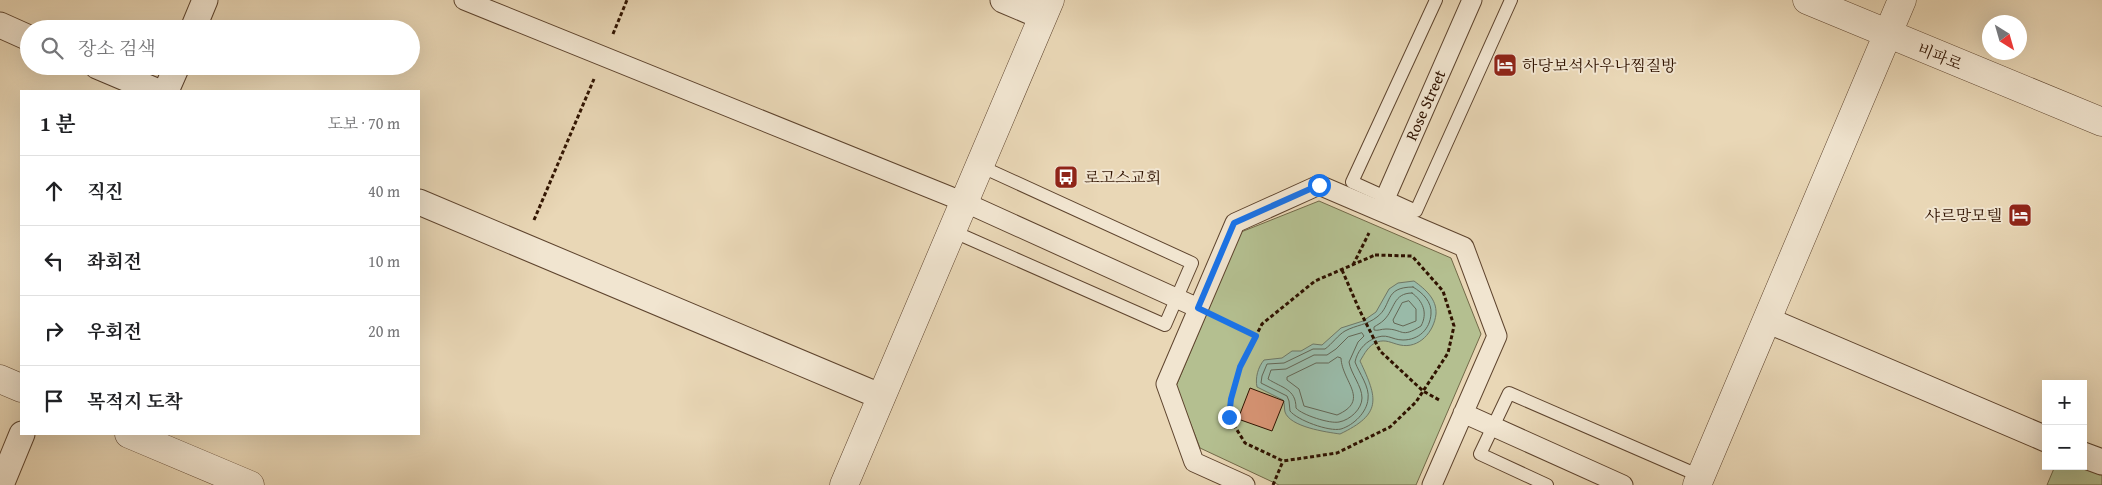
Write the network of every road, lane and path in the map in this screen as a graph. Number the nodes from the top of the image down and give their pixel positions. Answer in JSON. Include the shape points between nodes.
{"nodes":[{"id":1,"x":205,"y":0,"type":"edge"},
{"id":2,"x":464,"y":0,"type":"edge"},
{"id":3,"x":626,"y":0,"type":"edge"},
{"id":4,"x":1003,"y":0,"type":"edge"},
{"id":5,"x":1436,"y":0,"type":"edge"},
{"id":6,"x":1472,"y":0,"type":"edge"},
{"id":7,"x":1511,"y":0,"type":"edge"},
{"id":8,"x":1807,"y":0,"type":"edge"},
{"id":9,"x":1902,"y":0,"type":"edge"},
{"id":10,"x":1046,"y":8,"type":"edge"},
{"id":11,"x":196,"y":20,"type":"edge"},
{"id":12,"x":0,"y":26,"type":"edge"},
{"id":13,"x":20,"y":34,"type":"edge"},
{"id":14,"x":1888,"y":34,"type":"junction"},
{"id":15,"x":603,"y":56,"type":"junction"},
{"id":16,"x":118,"y":75,"type":"edge"},
{"id":17,"x":173,"y":75,"type":"edge"},
{"id":18,"x":154,"y":90,"type":"edge"},
{"id":19,"x":166,"y":90,"type":"edge"},
{"id":20,"x":2102,"y":122,"type":"edge"},
{"id":21,"x":980,"y":166,"type":"junction"},
{"id":22,"x":420,"y":202,"type":"edge"},
{"id":23,"x":964,"y":202,"type":"junction"},
{"id":24,"x":1382,"y":203,"type":"junction"},
{"id":25,"x":952,"y":231,"type":"junction"},
{"id":26,"x":524,"y":246,"type":"junction"},
{"id":27,"x":1353,"y":265,"type":"junction"},
{"id":28,"x":1342,"y":270,"type":"junction"},
{"id":29,"x":1177,"y":298,"type":"junction"},
{"id":30,"x":1198,"y":308,"type":"junction"},
{"id":31,"x":1767,"y":320,"type":"junction"},
{"id":32,"x":1256,"y":336,"type":"junction"},
{"id":33,"x":0,"y":379,"type":"edge"},
{"id":34,"x":20,"y":388,"type":"edge"},
{"id":35,"x":1423,"y":391,"type":"junction"},
{"id":36,"x":882,"y":397,"type":"junction"},
{"id":37,"x":1463,"y":413,"type":"junction"},
{"id":38,"x":1494,"y":426,"type":"junction"},
{"id":39,"x":22,"y":435,"type":"edge"},
{"id":40,"x":131,"y":435,"type":"edge"},
{"id":41,"x":2042,"y":437,"type":"edge"},
{"id":42,"x":2087,"y":456,"type":"edge"},
{"id":43,"x":1284,"y":461,"type":"junction"},
{"id":44,"x":2102,"y":462,"type":"edge"},
{"id":45,"x":1698,"y":481,"type":"edge"},
{"id":46,"x":1,"y":485,"type":"edge"},
{"id":47,"x":250,"y":485,"type":"edge"},
{"id":48,"x":844,"y":485,"type":"edge"},
{"id":49,"x":1245,"y":485,"type":"edge"},
{"id":50,"x":1273,"y":485,"type":"edge"},
{"id":51,"x":1432,"y":485,"type":"edge"},
{"id":52,"x":1547,"y":485,"type":"edge"},
{"id":53,"x":1624,"y":485,"type":"edge"}],
"edges":[{"from":1,"to":11,"type":"street"},
{"from":2,"to":15,"type":"street"},
{"from":3,"to":15,"type":"path"},
{"from":4,"to":10,"type":"street"},
{"from":5,"to":24,"type":"lane","via":[[1352,182]]},
{"from":6,"to":24,"type":"street","name":"Rose Street"},
{"from":7,"to":24,"type":"lane","via":[[1416,211]]},
{"from":8,"to":14,"type":"street","name":"비파로"},
{"from":9,"to":14,"type":"street"},
{"from":10,"to":21,"type":"street"},
{"from":12,"to":13,"type":"street"},
{"from":14,"to":20,"type":"street","name":"비파로"},
{"from":14,"to":31,"type":"street"},
{"from":15,"to":23,"type":"street"},
{"from":15,"to":26,"type":"path"},
{"from":16,"to":18,"type":"street"},
{"from":17,"to":19,"type":"street"},
{"from":21,"to":23,"type":"street"},
{"from":21,"to":29,"type":"lane","via":[[1192,264]]},
{"from":22,"to":26,"type":"street"},
{"from":23,"to":25,"type":"street"},
{"from":23,"to":29,"type":"street"},
{"from":24,"to":27,"type":"path"},
{"from":24,"to":30,"type":"street","via":[[1319,185],[1234,223]]},
{"from":24,"to":37,"type":"street","via":[[1464,246],[1497,336]]},
{"from":25,"to":29,"type":"lane","via":[[1165,325]]},
{"from":25,"to":36,"type":"street"},
{"from":26,"to":36,"type":"street"},
{"from":27,"to":28,"type":"path"},
{"from":27,"to":35,"type":"path","via":[[1375,256],[1412,256],[1443,291],[1454,326],[1448,353]]},
{"from":28,"to":32,"type":"path","via":[[1315,281],[1262,324]]},
{"from":28,"to":35,"type":"path","via":[[1380,351]]},
{"from":29,"to":30,"type":"street"},
{"from":30,"to":32,"type":"path"},
{"from":30,"to":49,"type":"street","via":[[1166,384],[1194,462]]},
{"from":31,"to":41,"type":"street"},
{"from":31,"to":45,"type":"street"},
{"from":32,"to":43,"type":"path","via":[[1240,367],[1229,417],[1245,442]]},
{"from":33,"to":34,"type":"street"},
{"from":35,"to":37,"type":"path"},
{"from":35,"to":43,"type":"path","via":[[1390,427],[1337,453]]},
{"from":36,"to":48,"type":"street"},
{"from":37,"to":38,"type":"street"},
{"from":37,"to":51,"type":"street"},
{"from":38,"to":45,"type":"lane","via":[[1509,393]]},
{"from":38,"to":52,"type":"lane","via":[[1480,454]]},
{"from":38,"to":53,"type":"street"},
{"from":39,"to":46,"type":"street"},
{"from":40,"to":47,"type":"street"},
{"from":42,"to":44,"type":"street"},
{"from":43,"to":50,"type":"path"}]}
